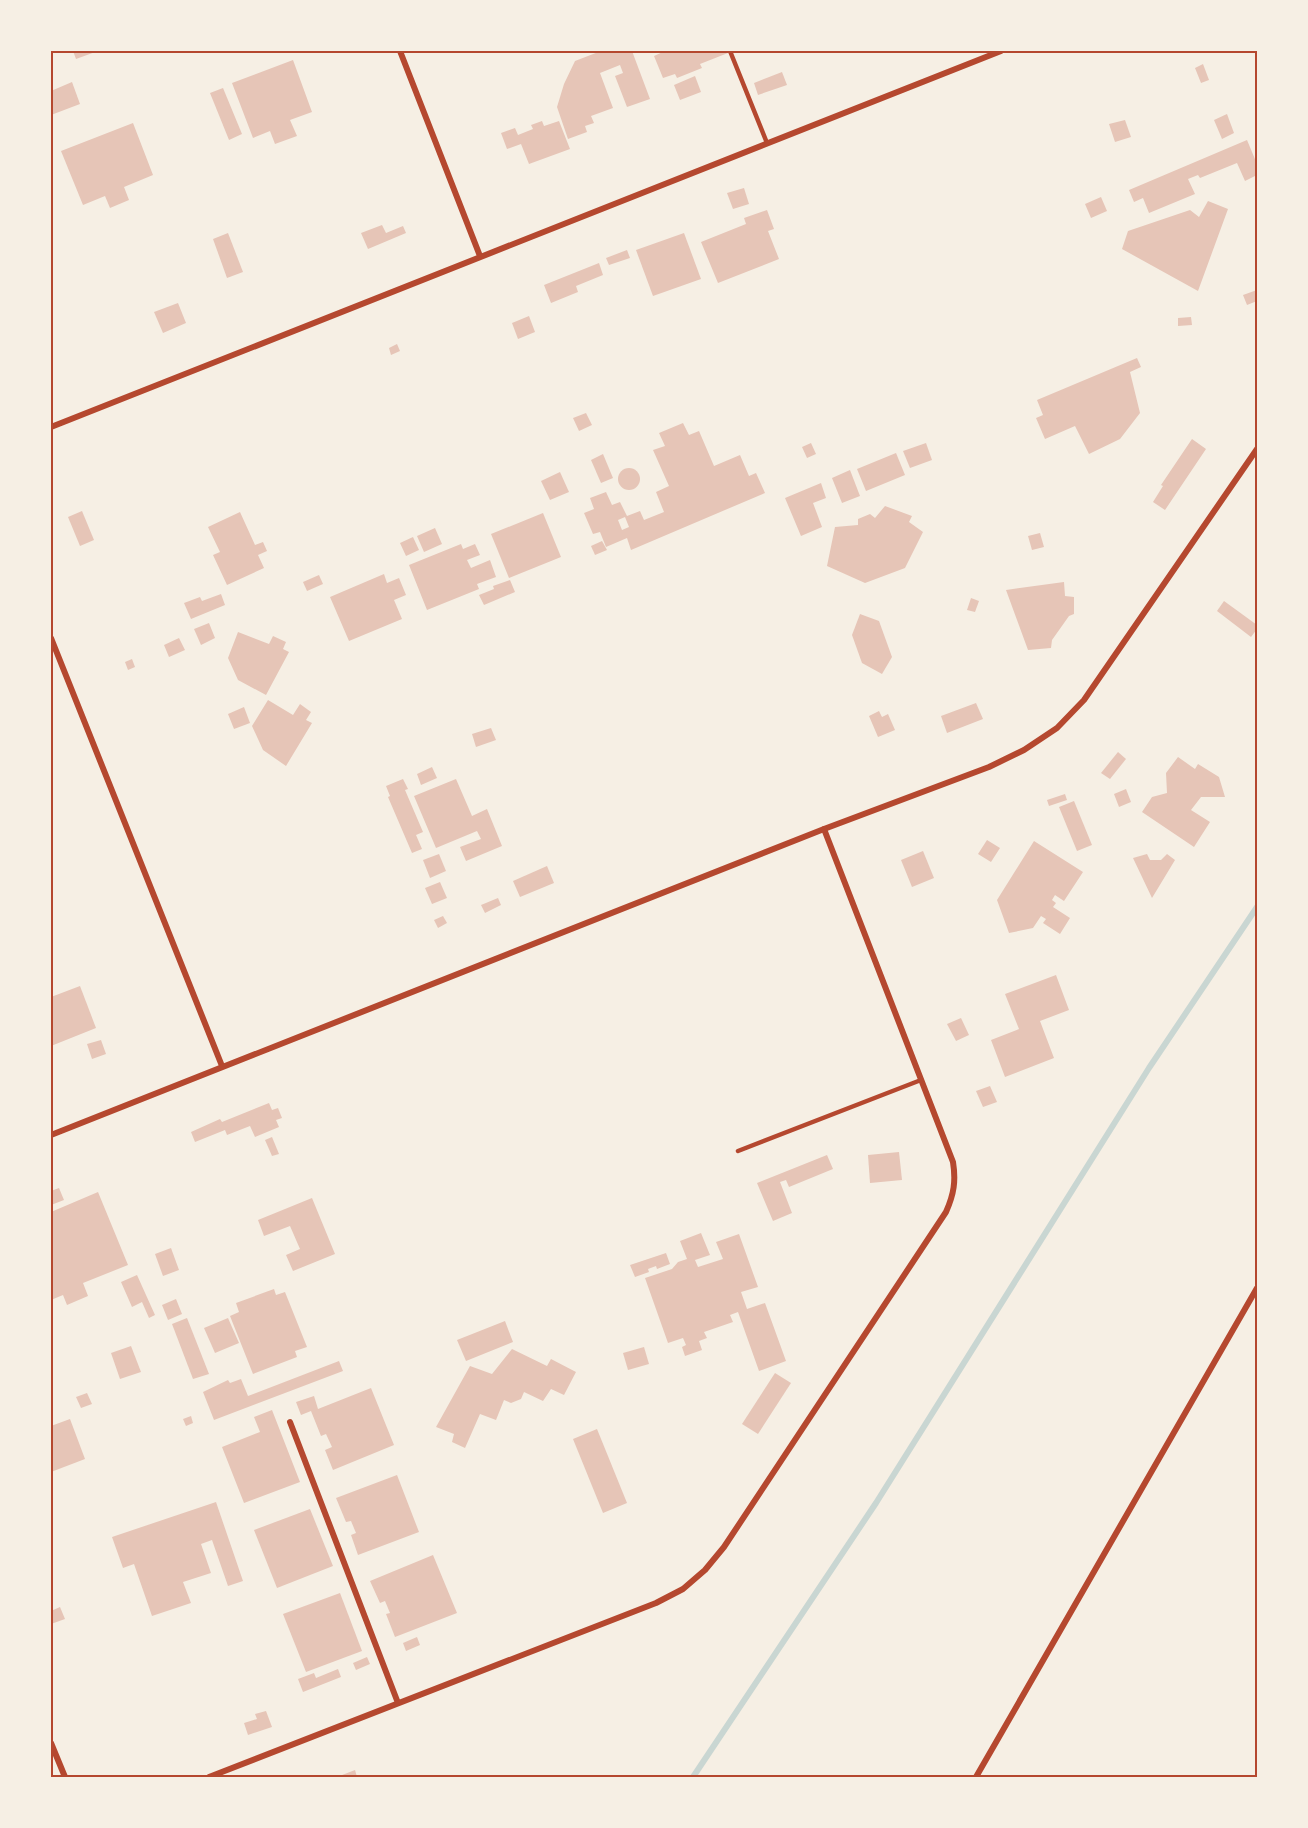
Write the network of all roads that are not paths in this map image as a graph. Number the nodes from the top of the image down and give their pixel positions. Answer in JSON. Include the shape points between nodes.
{"nodes":[{"id":1,"x":400,"y":51,"type":"edge"},
{"id":2,"x":730,"y":51,"type":"edge"},
{"id":3,"x":1000,"y":51,"type":"edge"},
{"id":4,"x":767,"y":143,"type":"junction"},
{"id":5,"x":480,"y":256,"type":"junction"},
{"id":6,"x":51,"y":427,"type":"edge"},
{"id":7,"x":1257,"y":449,"type":"edge"},
{"id":8,"x":51,"y":638,"type":"edge"},
{"id":9,"x":824,"y":829,"type":"junction"},
{"id":10,"x":222,"y":1066,"type":"junction"},
{"id":11,"x":921,"y":1080,"type":"junction"},
{"id":12,"x":51,"y":1135,"type":"edge"},
{"id":13,"x":738,"y":1150,"type":"dead end"},
{"id":14,"x":1257,"y":1288,"type":"edge"},
{"id":15,"x":290,"y":1422,"type":"dead end"},
{"id":16,"x":398,"y":1703,"type":"junction"},
{"id":17,"x":51,"y":1743,"type":"edge"},
{"id":18,"x":65,"y":1777,"type":"edge"},
{"id":19,"x":209,"y":1777,"type":"edge"},
{"id":20,"x":976,"y":1777,"type":"edge"}],
"edges":[{"from":1,"to":5,"type":"street"},
{"from":2,"to":4,"type":"lane"},
{"from":3,"to":4,"type":"street"},
{"from":4,"to":5,"type":"street"},
{"from":5,"to":6,"type":"street"},
{"from":7,"to":9,"type":"street","via":[[1084,700],[1057,728],[989,767]]},
{"from":8,"to":10,"type":"street"},
{"from":9,"to":10,"type":"street"},
{"from":9,"to":11,"type":"street"},
{"from":10,"to":12,"type":"street"},
{"from":11,"to":13,"type":"lane"},
{"from":11,"to":16,"type":"street","via":[[953,1162],[956,1179],[946,1212],[705,1570],[683,1589],[656,1603]]},
{"from":14,"to":20,"type":"street"},
{"from":15,"to":16,"type":"street"},
{"from":16,"to":19,"type":"street"},
{"from":17,"to":18,"type":"street"}]}
